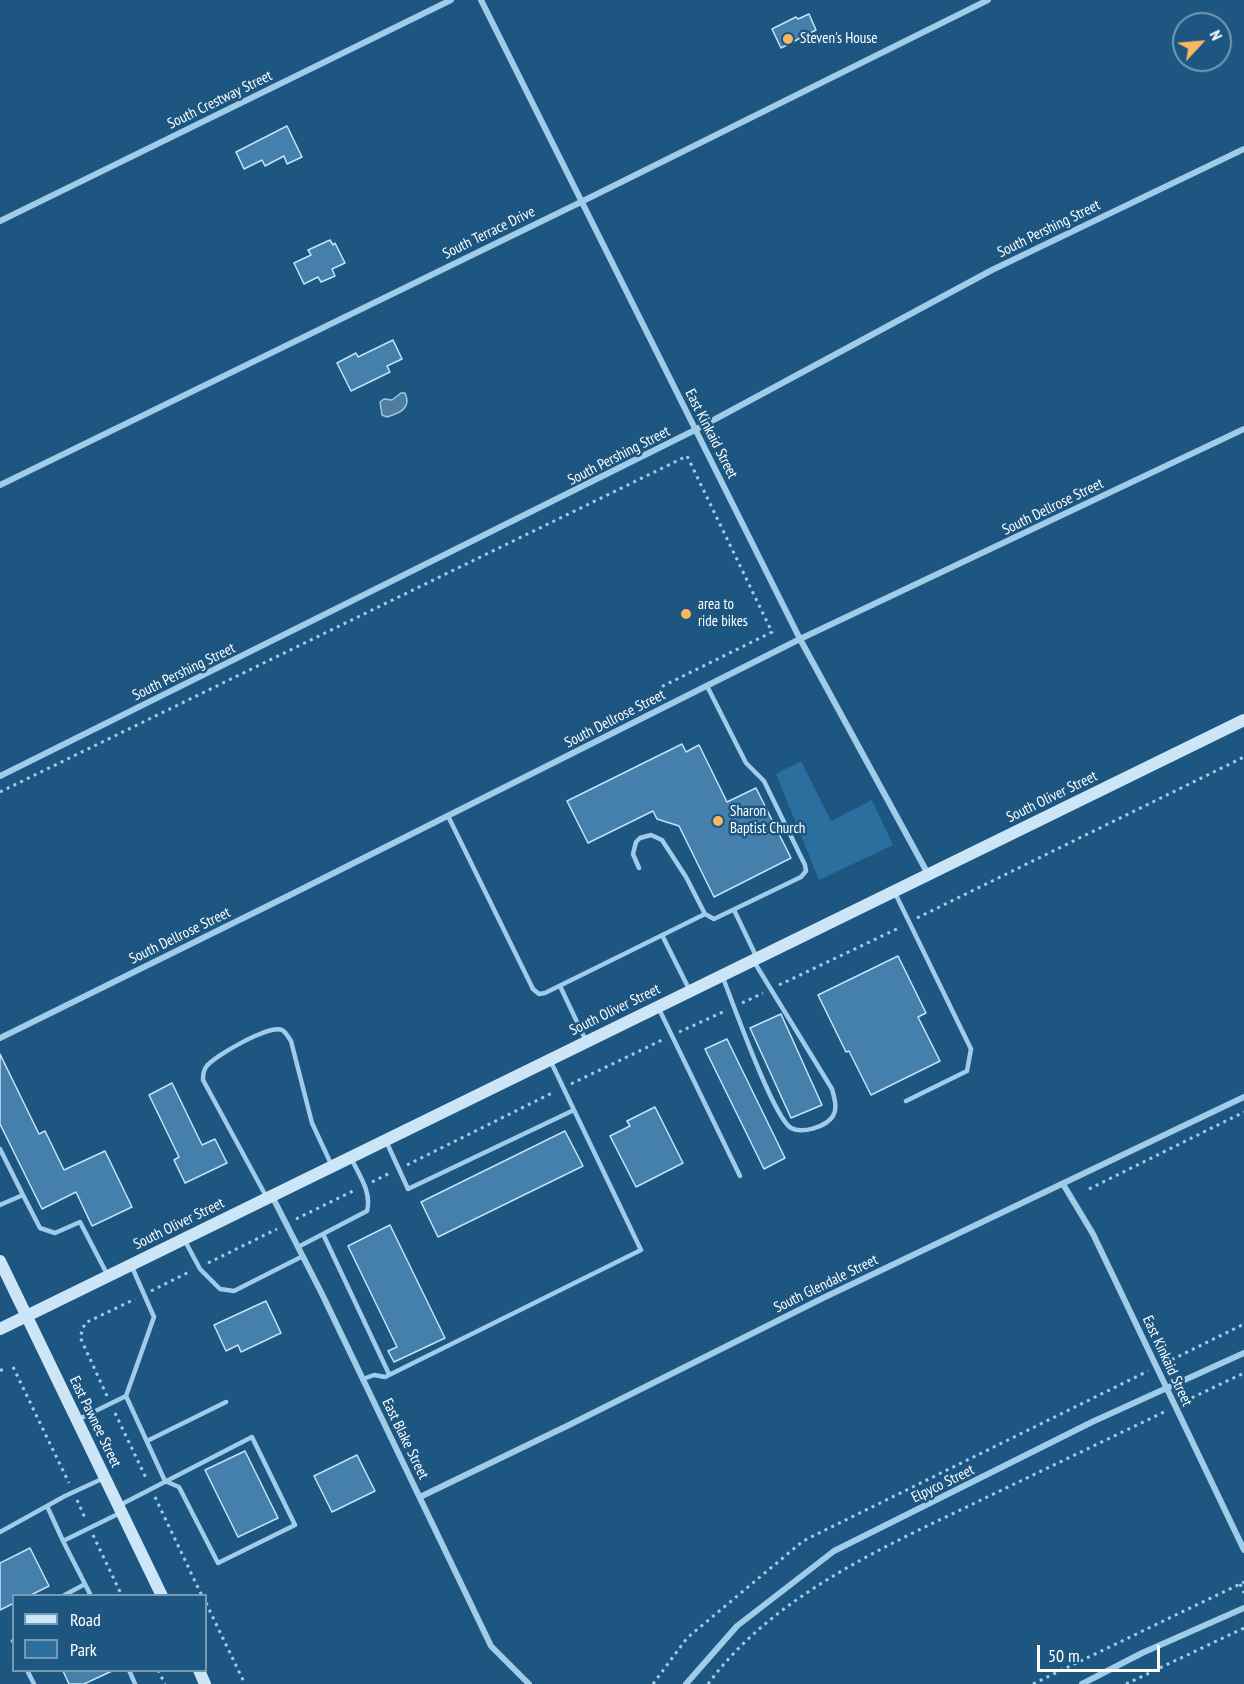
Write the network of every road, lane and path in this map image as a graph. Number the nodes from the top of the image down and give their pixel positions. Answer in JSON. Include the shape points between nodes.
{"nodes":[{"id":1,"x":451,"y":0,"type":"edge"},
{"id":2,"x":481,"y":0,"type":"edge"},
{"id":3,"x":988,"y":0,"type":"edge"},
{"id":4,"x":1244,"y":149,"type":"edge"},
{"id":5,"x":581,"y":202,"type":"junction"},
{"id":6,"x":0,"y":221,"type":"edge"},
{"id":7,"x":1244,"y":429,"type":"edge"},
{"id":8,"x":695,"y":430,"type":"junction"},
{"id":9,"x":0,"y":486,"type":"edge"},
{"id":10,"x":800,"y":639,"type":"junction"},
{"id":11,"x":707,"y":686,"type":"junction"},
{"id":12,"x":659,"y":688,"type":"dead end"},
{"id":13,"x":1244,"y":720,"type":"edge"},
{"id":14,"x":0,"y":776,"type":"edge"},
{"id":15,"x":0,"y":792,"type":"edge"},
{"id":16,"x":448,"y":816,"type":"junction"},
{"id":17,"x":639,"y":868,"type":"dead end"},
{"id":18,"x":928,"y":874,"type":"junction"},
{"id":19,"x":894,"y":890,"type":"junction"},
{"id":20,"x":734,"y":910,"type":"junction"},
{"id":21,"x":705,"y":914,"type":"junction"},
{"id":22,"x":662,"y":935,"type":"junction"},
{"id":23,"x":755,"y":959,"type":"junction"},
{"id":24,"x":722,"y":975,"type":"junction"},
{"id":25,"x":560,"y":986,"type":"junction"},
{"id":26,"x":690,"y":991,"type":"junction"},
{"id":27,"x":658,"y":1006,"type":"junction"},
{"id":28,"x":0,"y":1038,"type":"edge"},
{"id":29,"x":586,"y":1041,"type":"junction"},
{"id":30,"x":550,"y":1059,"type":"junction"},
{"id":31,"x":1244,"y":1097,"type":"edge"},
{"id":32,"x":906,"y":1101,"type":"dead end"},
{"id":33,"x":574,"y":1110,"type":"junction"},
{"id":34,"x":1244,"y":1112,"type":"edge"},
{"id":35,"x":385,"y":1140,"type":"junction"},
{"id":36,"x":0,"y":1149,"type":"edge"},
{"id":37,"x":350,"y":1157,"type":"junction"},
{"id":38,"x":332,"y":1166,"type":"junction"},
{"id":39,"x":740,"y":1176,"type":"dead end"},
{"id":40,"x":1064,"y":1184,"type":"junction"},
{"id":41,"x":1089,"y":1189,"type":"dead end"},
{"id":42,"x":23,"y":1194,"type":"junction"},
{"id":43,"x":269,"y":1197,"type":"junction"},
{"id":44,"x":0,"y":1205,"type":"edge"},
{"id":45,"x":323,"y":1234,"type":"junction"},
{"id":46,"x":184,"y":1239,"type":"junction"},
{"id":47,"x":298,"y":1247,"type":"junction"},
{"id":48,"x":303,"y":1256,"type":"junction"},
{"id":49,"x":0,"y":1262,"type":"edge"},
{"id":50,"x":130,"y":1265,"type":"junction"},
{"id":51,"x":108,"y":1276,"type":"junction"},
{"id":52,"x":27,"y":1316,"type":"junction"},
{"id":53,"x":1244,"y":1324,"type":"edge"},
{"id":54,"x":0,"y":1329,"type":"edge"},
{"id":55,"x":1244,"y":1353,"type":"edge"},
{"id":56,"x":14,"y":1366,"type":"dead end"},
{"id":57,"x":1157,"y":1367,"type":"junction"},
{"id":58,"x":0,"y":1370,"type":"edge"},
{"id":59,"x":7,"y":1370,"type":"dead end"},
{"id":60,"x":1244,"y":1373,"type":"edge"},
{"id":61,"x":389,"y":1374,"type":"junction"},
{"id":62,"x":363,"y":1379,"type":"junction"},
{"id":63,"x":1167,"y":1388,"type":"junction"},
{"id":64,"x":126,"y":1396,"type":"junction"},
{"id":65,"x":226,"y":1402,"type":"dead end"},
{"id":66,"x":1175,"y":1406,"type":"junction"},
{"id":67,"x":77,"y":1420,"type":"junction"},
{"id":68,"x":147,"y":1441,"type":"junction"},
{"id":69,"x":105,"y":1477,"type":"junction"},
{"id":70,"x":165,"y":1480,"type":"junction"},
{"id":71,"x":73,"y":1492,"type":"junction"},
{"id":72,"x":420,"y":1497,"type":"junction"},
{"id":73,"x":46,"y":1506,"type":"junction"},
{"id":74,"x":120,"y":1509,"type":"junction"},
{"id":75,"x":90,"y":1528,"type":"junction"},
{"id":76,"x":0,"y":1532,"type":"edge"},
{"id":77,"x":63,"y":1541,"type":"junction"},
{"id":78,"x":1244,"y":1550,"type":"edge"},
{"id":79,"x":1242,"y":1583,"type":"edge"},
{"id":80,"x":85,"y":1584,"type":"junction"},
{"id":81,"x":1244,"y":1593,"type":"edge"},
{"id":82,"x":67,"y":1594,"type":"edge"},
{"id":83,"x":90,"y":1594,"type":"edge"},
{"id":84,"x":121,"y":1594,"type":"edge"},
{"id":85,"x":161,"y":1594,"type":"edge"},
{"id":86,"x":207,"y":1605,"type":"edge"},
{"id":87,"x":1244,"y":1608,"type":"edge"},
{"id":88,"x":1244,"y":1628,"type":"edge"},
{"id":89,"x":245,"y":1684,"type":"edge"},
{"id":90,"x":528,"y":1684,"type":"edge"},
{"id":91,"x":653,"y":1684,"type":"edge"},
{"id":92,"x":686,"y":1684,"type":"edge"},
{"id":93,"x":708,"y":1684,"type":"edge"},
{"id":94,"x":1033,"y":1684,"type":"edge"},
{"id":95,"x":1082,"y":1684,"type":"edge"},
{"id":96,"x":1126,"y":1684,"type":"edge"}],
"edges":[{"from":1,"to":6,"type":"street","name":"South Crestway Street"},
{"from":2,"to":5,"type":"street","name":"East Kinkaid Street"},
{"from":3,"to":5,"type":"street","name":"South Terrace Drive"},
{"from":4,"to":8,"type":"street","name":"South Pershing Street","via":[[992,270]]},
{"from":5,"to":8,"type":"street","name":"East Kinkaid Street"},
{"from":5,"to":9,"type":"street","name":"South Terrace Drive"},
{"from":7,"to":10,"type":"street","name":"South Dellrose Street"},
{"from":8,"to":10,"type":"street","name":"East Kinkaid Street"},
{"from":8,"to":14,"type":"street","name":"South Pershing Street"},
{"from":10,"to":11,"type":"street","name":"South Dellrose Street"},
{"from":10,"to":18,"type":"street","name":"East Kinkaid Street"},
{"from":11,"to":16,"type":"street","name":"South Dellrose Street"},
{"from":11,"to":20,"type":"lane","via":[[746,763],[764,782],[806,868],[801,877]]},
{"from":12,"to":15,"type":"path","via":[[772,632],[687,456]]},
{"from":13,"to":18,"type":"main road","name":"South Oliver Street"},
{"from":16,"to":25,"type":"lane","via":[[533,989],[542,994]]},
{"from":16,"to":28,"type":"street","name":"South Dellrose Street"},
{"from":17,"to":21,"type":"lane","via":[[633,854],[636,842],[651,835],[662,840]]},
{"from":18,"to":19,"type":"main road","name":"South Oliver Street"},
{"from":19,"to":23,"type":"main road","name":"South Oliver Street"},
{"from":19,"to":32,"type":"lane","via":[[971,1049],[966,1071]]},
{"from":20,"to":21,"type":"lane","via":[[714,919]]},
{"from":20,"to":23,"type":"lane"},
{"from":21,"to":22,"type":"lane"},
{"from":22,"to":25,"type":"lane"},
{"from":22,"to":26,"type":"lane"},
{"from":23,"to":24,"type":"main road","name":"South Oliver Street"},
{"from":23,"to":24,"type":"lane","via":[[832,1089],[833,1116],[809,1130],[790,1127],[781,1117]]},
{"from":24,"to":26,"type":"main road","name":"South Oliver Street"},
{"from":25,"to":29,"type":"lane"},
{"from":26,"to":27,"type":"main road","name":"South Oliver Street"},
{"from":27,"to":29,"type":"main road","name":"South Oliver Street"},
{"from":27,"to":39,"type":"lane"},
{"from":29,"to":30,"type":"main road","name":"South Oliver Street"},
{"from":30,"to":33,"type":"lane"},
{"from":30,"to":35,"type":"main road","name":"South Oliver Street"},
{"from":31,"to":40,"type":"street","name":"South Glendale Street"},
{"from":33,"to":35,"type":"lane","via":[[408,1189]]},
{"from":33,"to":61,"type":"lane","via":[[641,1250]]},
{"from":34,"to":41,"type":"path"},
{"from":35,"to":37,"type":"main road","name":"South Oliver Street"},
{"from":36,"to":42,"type":"lane"},
{"from":37,"to":38,"type":"main road","name":"South Oliver Street"},
{"from":37,"to":45,"type":"lane","via":[[370,1201],[367,1211]]},
{"from":38,"to":43,"type":"main road","name":"South Oliver Street"},
{"from":38,"to":43,"type":"lane","via":[[312,1123],[291,1041],[281,1029],[261,1033],[208,1064],[202,1080]]},
{"from":40,"to":57,"type":"street","name":"East Kinkaid Street","via":[[1093,1234]]},
{"from":40,"to":72,"type":"street","name":"South Glendale Street"},
{"from":42,"to":44,"type":"lane"},
{"from":42,"to":51,"type":"lane","via":[[40,1228],[55,1233],[80,1222]]},
{"from":43,"to":46,"type":"main road","name":"South Oliver Street"},
{"from":43,"to":47,"type":"street","name":"East Blake Street"},
{"from":45,"to":47,"type":"lane"},
{"from":45,"to":61,"type":"lane"},
{"from":46,"to":48,"type":"lane","via":[[200,1269],[220,1289],[234,1291]]},
{"from":46,"to":50,"type":"main road","name":"South Oliver Street"},
{"from":47,"to":48,"type":"street","name":"East Blake Street"},
{"from":48,"to":62,"type":"street","name":"East Blake Street"},
{"from":49,"to":52,"type":"main road","name":"East Pawnee Street"},
{"from":50,"to":51,"type":"main road","name":"South Oliver Street"},
{"from":50,"to":64,"type":"lane","via":[[153,1317]]},
{"from":51,"to":52,"type":"main road","name":"South Oliver Street"},
{"from":52,"to":54,"type":"main road","name":"South Oliver Street"},
{"from":52,"to":67,"type":"main road","name":"East Pawnee Street"},
{"from":53,"to":57,"type":"path"},
{"from":55,"to":63,"type":"street","name":"Elpyco Street"},
{"from":56,"to":71,"type":"path"},
{"from":57,"to":63,"type":"street","name":"East Kinkaid Street"},
{"from":57,"to":91,"type":"path","via":[[803,1541],[687,1638]]},
{"from":58,"to":59,"type":"path"},
{"from":60,"to":66,"type":"path"},
{"from":61,"to":62,"type":"lane"},
{"from":62,"to":72,"type":"street","name":"East Blake Street"},
{"from":63,"to":66,"type":"street","name":"East Kinkaid Street"},
{"from":63,"to":92,"type":"street","name":"Elpyco Street","via":[[834,1551],[737,1626]]},
{"from":64,"to":67,"type":"lane"},
{"from":64,"to":68,"type":"lane"},
{"from":65,"to":68,"type":"lane"},
{"from":66,"to":78,"type":"street","name":"East Kinkaid Street"},
{"from":66,"to":93,"type":"path","via":[[882,1548],[818,1586],[725,1660]]},
{"from":67,"to":69,"type":"main road","name":"East Pawnee Street"},
{"from":68,"to":70,"type":"lane"},
{"from":69,"to":71,"type":"lane"},
{"from":69,"to":74,"type":"main road","name":"East Pawnee Street"},
{"from":70,"to":70,"type":"lane","via":[[179,1487],[218,1563],[295,1525],[252,1437]]},
{"from":70,"to":74,"type":"lane"},
{"from":71,"to":73,"type":"lane"},
{"from":71,"to":75,"type":"path"},
{"from":72,"to":90,"type":"street","name":"East Blake Street","via":[[491,1646]]},
{"from":73,"to":76,"type":"lane"},
{"from":73,"to":77,"type":"lane"},
{"from":74,"to":75,"type":"lane"},
{"from":74,"to":85,"type":"main road","name":"East Pawnee Street"},
{"from":75,"to":77,"type":"lane"},
{"from":75,"to":84,"type":"path"},
{"from":77,"to":80,"type":"lane"},
{"from":79,"to":81,"type":"path"},
{"from":79,"to":94,"type":"path"},
{"from":80,"to":82,"type":"lane"},
{"from":80,"to":83,"type":"lane"},
{"from":86,"to":89,"type":"path"},
{"from":87,"to":95,"type":"street"},
{"from":88,"to":96,"type":"path"}]}
